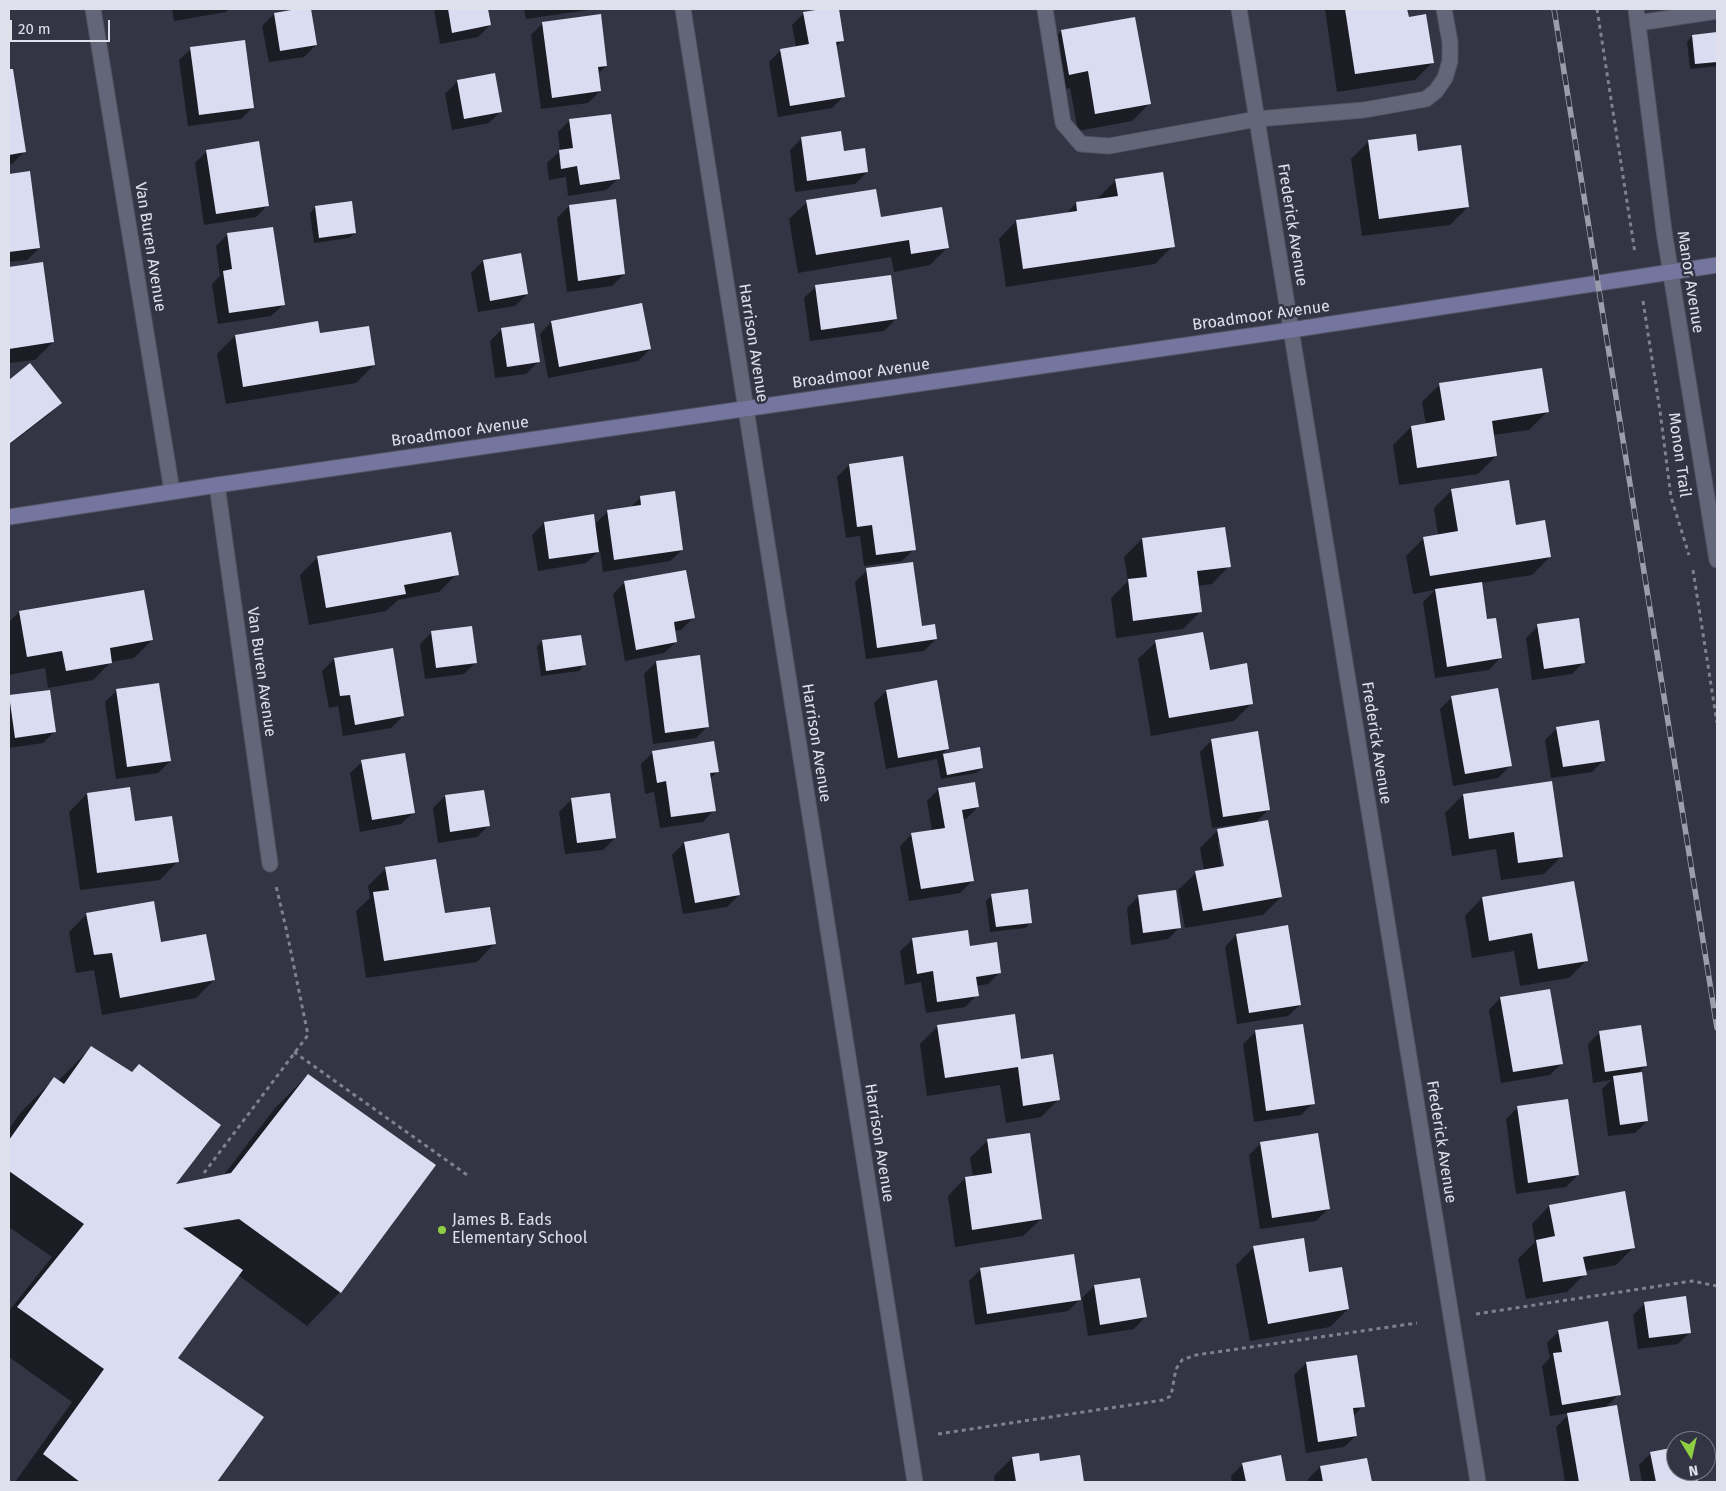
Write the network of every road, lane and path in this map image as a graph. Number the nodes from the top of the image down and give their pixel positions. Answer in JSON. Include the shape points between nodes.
{"nodes":[{"id":1,"x":92,"y":9,"type":"edge"},
{"id":2,"x":683,"y":9,"type":"edge"},
{"id":3,"x":1045,"y":9,"type":"edge"},
{"id":4,"x":1239,"y":9,"type":"edge"},
{"id":5,"x":1444,"y":9,"type":"edge"},
{"id":6,"x":1597,"y":9,"type":"edge"},
{"id":7,"x":1717,"y":11,"type":"edge"},
{"id":8,"x":1637,"y":16,"type":"edge"},
{"id":9,"x":1257,"y":119,"type":"junction"},
{"id":10,"x":1633,"y":242,"type":"dead end"},
{"id":11,"x":1717,"y":265,"type":"edge"},
{"id":12,"x":1670,"y":272,"type":"junction"},
{"id":13,"x":1644,"y":308,"type":"dead end"},
{"id":14,"x":1291,"y":330,"type":"junction"},
{"id":15,"x":746,"y":408,"type":"junction"},
{"id":16,"x":217,"y":485,"type":"junction"},
{"id":17,"x":172,"y":491,"type":"junction"},
{"id":18,"x":1714,"y":516,"type":"edge"},
{"id":19,"x":9,"y":517,"type":"edge"},
{"id":20,"x":1690,"y":558,"type":"dead end"},
{"id":21,"x":1717,"y":560,"type":"edge"},
{"id":22,"x":1692,"y":566,"type":"dead end"},
{"id":23,"x":1717,"y":723,"type":"edge"},
{"id":24,"x":270,"y":864,"type":"joint"},
{"id":25,"x":294,"y":1052,"type":"junction"},
{"id":26,"x":204,"y":1173,"type":"dead end"},
{"id":27,"x":470,"y":1177,"type":"dead end"},
{"id":28,"x":1717,"y":1286,"type":"edge"},
{"id":29,"x":1470,"y":1315,"type":"dead end"},
{"id":30,"x":1417,"y":1323,"type":"dead end"},
{"id":31,"x":938,"y":1434,"type":"dead end"},
{"id":32,"x":915,"y":1482,"type":"edge"},
{"id":33,"x":1478,"y":1482,"type":"edge"}],
"edges":[{"from":1,"to":17,"type":"street","name":"Van Buren Avenue"},
{"from":2,"to":15,"type":"street","name":"Harrison Avenue"},
{"from":3,"to":9,"type":"street","via":[[1063,123],[1081,144],[1109,146]]},
{"from":4,"to":9,"type":"street","name":"Frederick Avenue"},
{"from":5,"to":9,"type":"street","via":[[1450,61],[1445,78],[1426,99],[1364,110]]},
{"from":6,"to":10,"type":"path"},
{"from":7,"to":8,"type":"street"},
{"from":8,"to":12,"type":"street","name":"Manor Avenue"},
{"from":9,"to":14,"type":"street","name":"Frederick Avenue"},
{"from":11,"to":12,"type":"street","name":"Broadmoor Avenue"},
{"from":12,"to":14,"type":"street","name":"Broadmoor Avenue"},
{"from":12,"to":18,"type":"street","name":"Manor Avenue"},
{"from":13,"to":20,"type":"path","name":"Monon Trail","via":[[1671,497]]},
{"from":14,"to":15,"type":"street","name":"Broadmoor Avenue"},
{"from":14,"to":33,"type":"street","name":"Frederick Avenue"},
{"from":15,"to":16,"type":"street","name":"Broadmoor Avenue"},
{"from":15,"to":32,"type":"street","name":"Harrison Avenue"},
{"from":16,"to":17,"type":"street","name":"Broadmoor Avenue"},
{"from":16,"to":24,"type":"street","name":"Van Buren Avenue"},
{"from":17,"to":19,"type":"street","name":"Broadmoor Avenue"},
{"from":18,"to":21,"type":"street","name":"Manor Avenue"},
{"from":22,"to":23,"type":"path"},
{"from":24,"to":25,"type":"path","via":[[308,1035]]},
{"from":25,"to":26,"type":"path"},
{"from":25,"to":27,"type":"path"},
{"from":28,"to":29,"type":"path","via":[[1692,1280]]},
{"from":30,"to":31,"type":"path","via":[[1196,1355],[1182,1360],[1176,1369],[1171,1396],[1163,1400]]}]}
